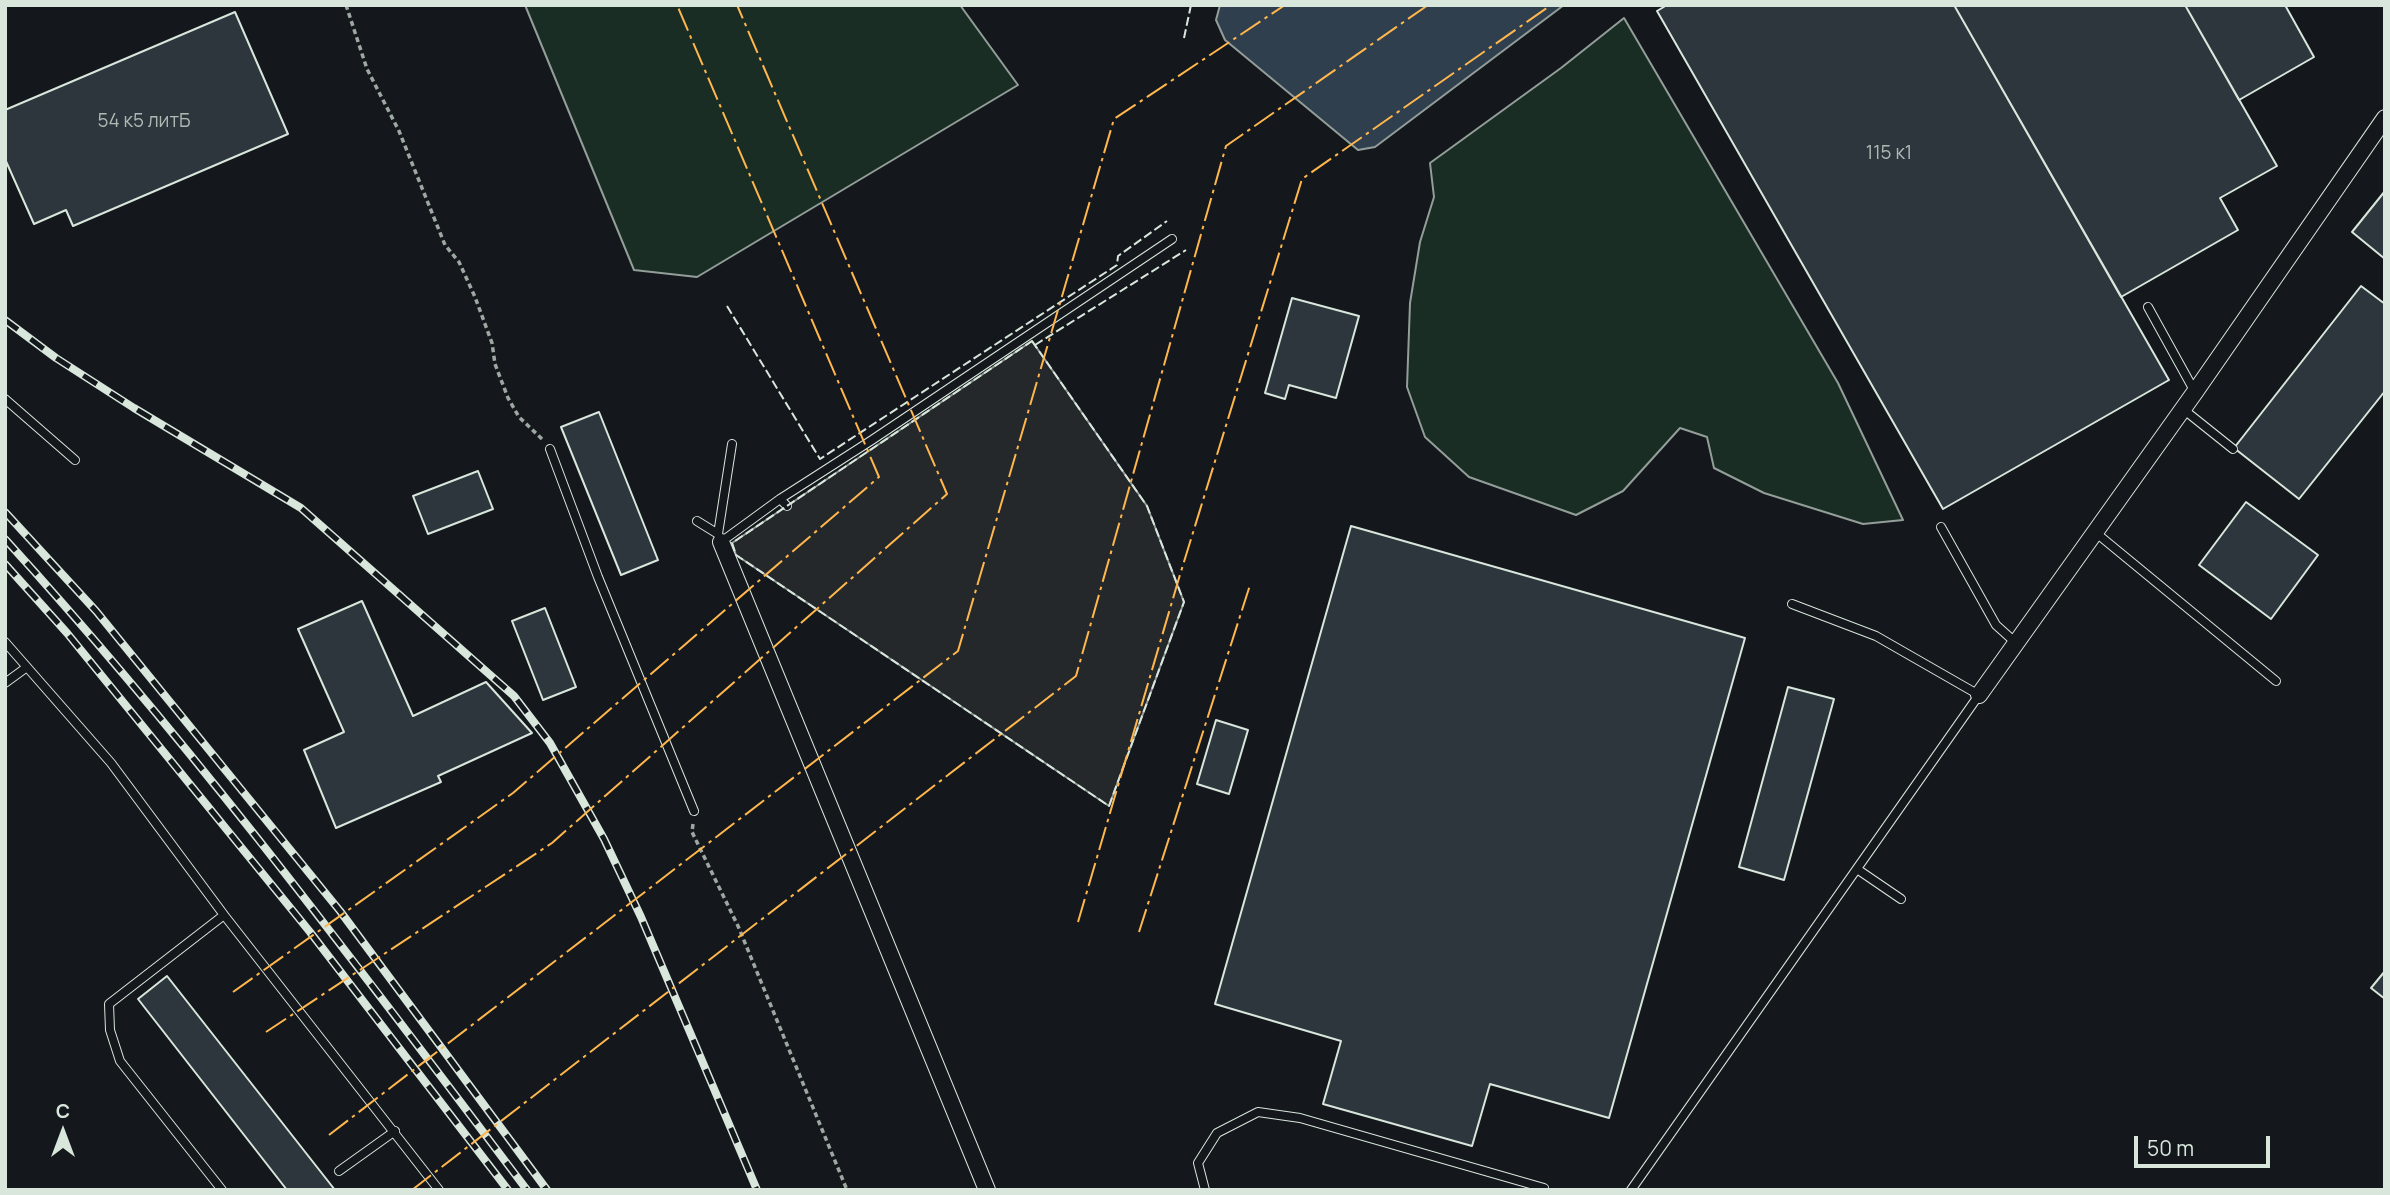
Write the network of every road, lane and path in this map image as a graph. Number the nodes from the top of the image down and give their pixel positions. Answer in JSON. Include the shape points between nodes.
{"nodes":[{"id":1,"x":346,"y":5,"type":"edge"},
{"id":2,"x":2385,"y":118,"type":"edge"},
{"id":3,"x":1172,"y":239,"type":"dead end"},
{"id":4,"x":2148,"y":307,"type":"dead end"},
{"id":5,"x":2196,"y":392,"type":"junction"},
{"id":6,"x":5,"y":399,"type":"edge"},
{"id":7,"x":2183,"y":409,"type":"junction"},
{"id":8,"x":732,"y":444,"type":"dead end"},
{"id":9,"x":550,"y":449,"type":"joint"},
{"id":10,"x":2233,"y":449,"type":"dead end"},
{"id":11,"x":75,"y":460,"type":"dead end"},
{"id":12,"x":780,"y":499,"type":"junction"},
{"id":13,"x":787,"y":506,"type":"dead end"},
{"id":14,"x":697,"y":521,"type":"dead end"},
{"id":15,"x":1941,"y":527,"type":"dead end"},
{"id":16,"x":2095,"y":532,"type":"junction"},
{"id":17,"x":720,"y":538,"type":"junction"},
{"id":18,"x":1792,"y":604,"type":"dead end"},
{"id":19,"x":5,"y":642,"type":"edge"},
{"id":20,"x":2016,"y":643,"type":"junction"},
{"id":21,"x":27,"y":667,"type":"junction"},
{"id":22,"x":2276,"y":681,"type":"dead end"},
{"id":23,"x":5,"y":684,"type":"edge"},
{"id":24,"x":1979,"y":695,"type":"junction"},
{"id":25,"x":695,"y":811,"type":"joint"},
{"id":26,"x":1857,"y":869,"type":"junction"},
{"id":27,"x":1901,"y":899,"type":"dead end"},
{"id":28,"x":224,"y":915,"type":"junction"},
{"id":29,"x":395,"y":1131,"type":"junction"},
{"id":30,"x":339,"y":1171,"type":"dead end"},
{"id":31,"x":1544,"y":1188,"type":"dead end"},
{"id":32,"x":222,"y":1190,"type":"edge"},
{"id":33,"x":439,"y":1190,"type":"edge"},
{"id":34,"x":847,"y":1190,"type":"edge"},
{"id":35,"x":987,"y":1190,"type":"edge"},
{"id":36,"x":1205,"y":1190,"type":"edge"},
{"id":37,"x":1631,"y":1190,"type":"edge"}],
"edges":[{"from":1,"to":9,"type":"path","via":[[367,69],[445,245],[459,262],[475,297],[508,398],[519,417]]},
{"from":2,"to":5,"type":"street"},
{"from":3,"to":12,"type":"lane"},
{"from":4,"to":5,"type":"lane"},
{"from":5,"to":7,"type":"street"},
{"from":6,"to":11,"type":"lane"},
{"from":7,"to":10,"type":"lane"},
{"from":7,"to":16,"type":"street"},
{"from":8,"to":17,"type":"lane"},
{"from":9,"to":25,"type":"lane"},
{"from":12,"to":13,"type":"lane"},
{"from":12,"to":17,"type":"lane"},
{"from":14,"to":17,"type":"lane"},
{"from":15,"to":20,"type":"lane","via":[[1996,625]]},
{"from":16,"to":20,"type":"street"},
{"from":16,"to":22,"type":"lane"},
{"from":17,"to":35,"type":"street"},
{"from":18,"to":24,"type":"lane","via":[[1876,636]]},
{"from":19,"to":21,"type":"lane"},
{"from":20,"to":24,"type":"street"},
{"from":21,"to":23,"type":"lane"},
{"from":21,"to":28,"type":"lane","via":[[111,763]]},
{"from":24,"to":26,"type":"lane"},
{"from":25,"to":34,"type":"path","via":[[692,832],[738,926]]},
{"from":26,"to":27,"type":"lane"},
{"from":26,"to":37,"type":"lane"},
{"from":28,"to":29,"type":"lane"},
{"from":28,"to":32,"type":"lane","via":[[109,1004],[110,1030],[120,1060]]},
{"from":29,"to":30,"type":"lane"},
{"from":29,"to":33,"type":"lane"},
{"from":31,"to":36,"type":"lane","via":[[1300,1118],[1258,1112],[1217,1133],[1198,1163]]}]}
